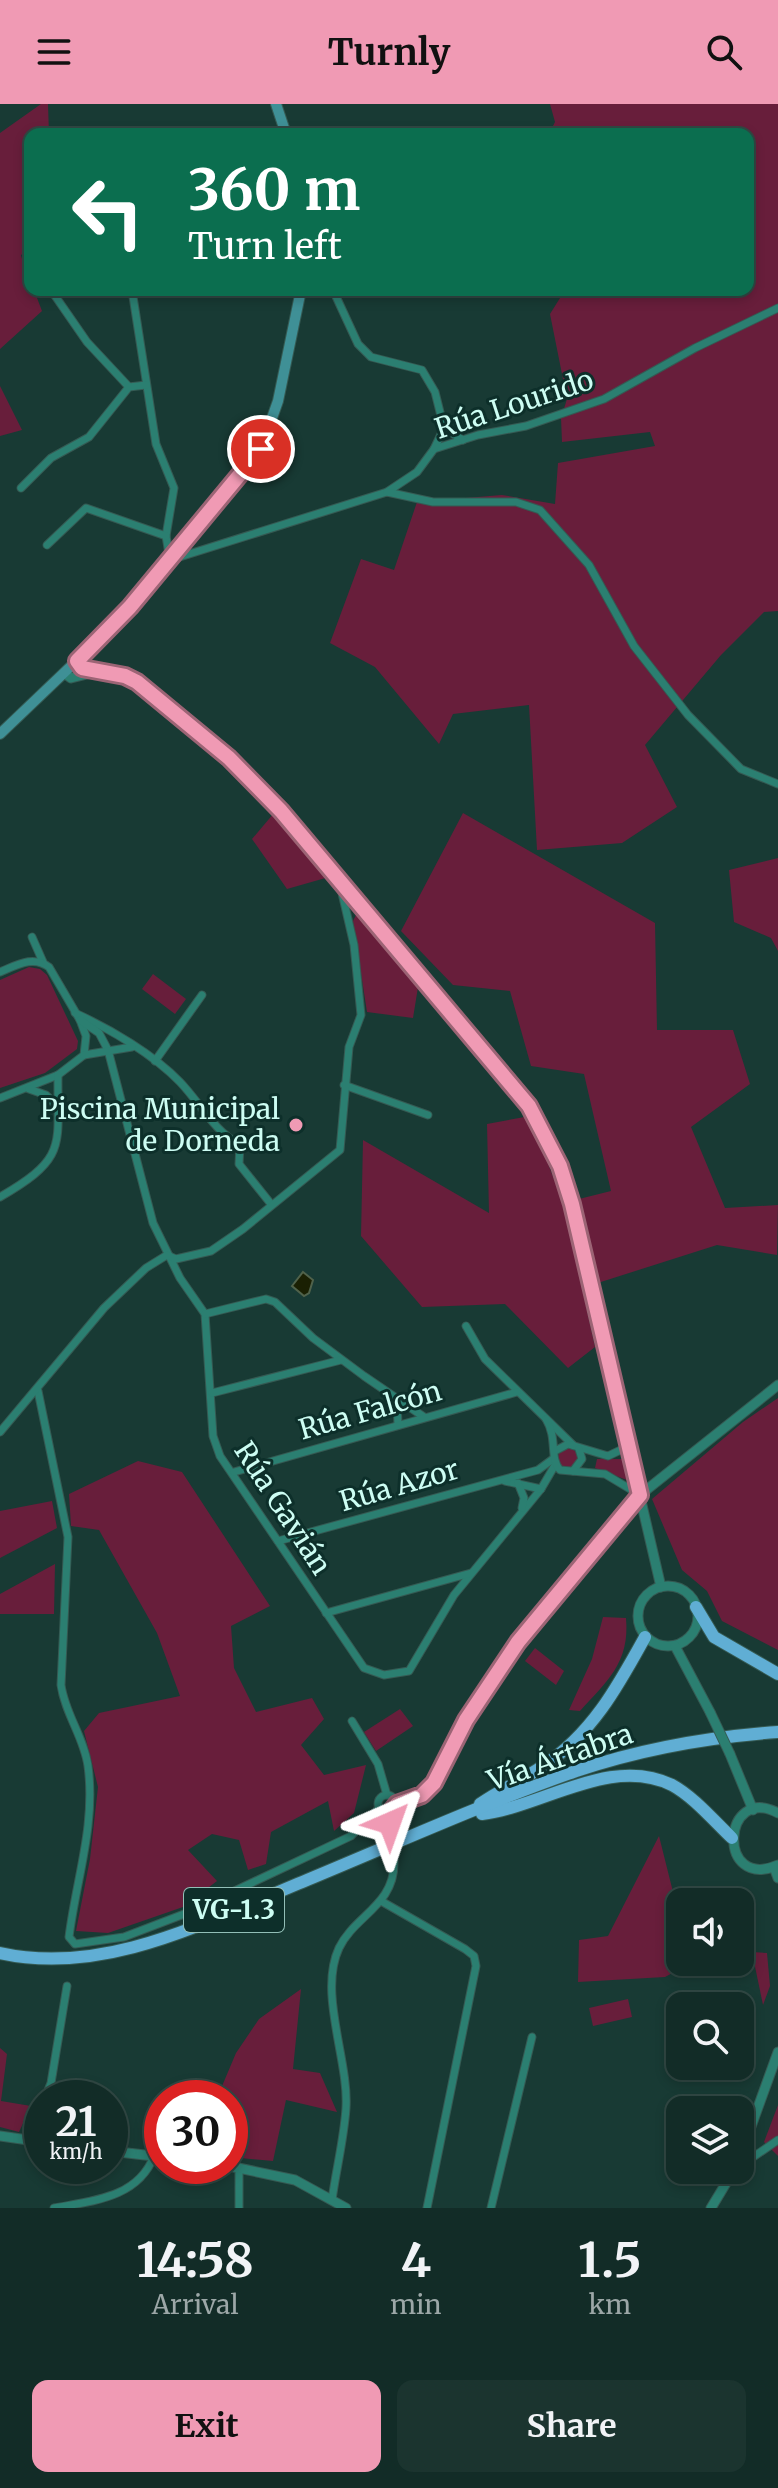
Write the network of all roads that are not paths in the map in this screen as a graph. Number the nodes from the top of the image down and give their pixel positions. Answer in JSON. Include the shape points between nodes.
{"nodes":[{"id":1,"x":276,"y":104,"type":"edge"},
{"id":2,"x":284,"y":128,"type":"edge"},
{"id":3,"x":55,"y":296,"type":"edge"},
{"id":4,"x":133,"y":296,"type":"edge"},
{"id":5,"x":300,"y":296,"type":"edge"},
{"id":6,"x":336,"y":296,"type":"edge"},
{"id":7,"x":778,"y":308,"type":"edge"},
{"id":8,"x":146,"y":385,"type":"junction"},
{"id":9,"x":129,"y":387,"type":"junction"},
{"id":10,"x":444,"y":428,"type":"junction"},
{"id":11,"x":463,"y":440,"type":"junction"},
{"id":12,"x":434,"y":449,"type":"junction"},
{"id":13,"x":21,"y":488,"type":"dead end"},
{"id":14,"x":387,"y":492,"type":"junction"},
{"id":15,"x":166,"y":536,"type":"junction"},
{"id":16,"x":47,"y":545,"type":"dead end"},
{"id":17,"x":170,"y":560,"type":"junction"},
{"id":18,"x":79,"y":669,"type":"junction"},
{"id":19,"x":64,"y":673,"type":"junction"},
{"id":20,"x":0,"y":734,"type":"edge"},
{"id":21,"x":778,"y":784,"type":"edge"},
{"id":22,"x":339,"y":878,"type":"junction"},
{"id":23,"x":32,"y":937,"type":"dead end"},
{"id":24,"x":43,"y":962,"type":"junction"},
{"id":25,"x":0,"y":972,"type":"edge"},
{"id":26,"x":202,"y":995,"type":"dead end"},
{"id":27,"x":78,"y":1016,"type":"junction"},
{"id":28,"x":132,"y":1047,"type":"junction"},
{"id":29,"x":108,"y":1050,"type":"junction"},
{"id":30,"x":84,"y":1055,"type":"junction"},
{"id":31,"x":155,"y":1061,"type":"junction"},
{"id":32,"x":58,"y":1075,"type":"junction"},
{"id":33,"x":344,"y":1085,"type":"junction"},
{"id":34,"x":29,"y":1089,"type":"junction"},
{"id":35,"x":0,"y":1098,"type":"edge"},
{"id":36,"x":60,"y":1110,"type":"junction"},
{"id":37,"x":428,"y":1115,"type":"dead end"},
{"id":38,"x":0,"y":1197,"type":"edge"},
{"id":39,"x":271,"y":1204,"type":"junction"},
{"id":40,"x":167,"y":1255,"type":"junction"},
{"id":41,"x":205,"y":1314,"type":"junction"},
{"id":42,"x":466,"y":1326,"type":"dead end"},
{"id":43,"x":341,"y":1360,"type":"junction"},
{"id":44,"x":778,"y":1385,"type":"edge"},
{"id":45,"x":38,"y":1391,"type":"junction"},
{"id":46,"x":517,"y":1392,"type":"junction"},
{"id":47,"x":212,"y":1393,"type":"junction"},
{"id":48,"x":397,"y":1400,"type":"junction"},
{"id":49,"x":425,"y":1418,"type":"junction"},
{"id":50,"x":546,"y":1419,"type":"junction"},
{"id":51,"x":398,"y":1425,"type":"junction"},
{"id":52,"x":0,"y":1432,"type":"edge"},
{"id":53,"x":575,"y":1446,"type":"junction"},
{"id":54,"x":629,"y":1446,"type":"junction"},
{"id":55,"x":554,"y":1459,"type":"junction"},
{"id":56,"x":234,"y":1472,"type":"junction"},
{"id":57,"x":569,"y":1472,"type":"junction"},
{"id":58,"x":487,"y":1483,"type":"junction"},
{"id":59,"x":518,"y":1483,"type":"junction"},
{"id":60,"x":543,"y":1487,"type":"junction"},
{"id":61,"x":640,"y":1495,"type":"junction"},
{"id":62,"x":522,"y":1511,"type":"junction"},
{"id":63,"x":278,"y":1541,"type":"junction"},
{"id":64,"x":471,"y":1572,"type":"junction"},
{"id":65,"x":661,"y":1587,"type":"junction"},
{"id":66,"x":696,"y":1607,"type":"junction"},
{"id":67,"x":326,"y":1613,"type":"junction"},
{"id":68,"x":645,"y":1637,"type":"junction"},
{"id":69,"x":675,"y":1646,"type":"junction"},
{"id":70,"x":778,"y":1674,"type":"edge"},
{"id":71,"x":352,"y":1721,"type":"dead end"},
{"id":72,"x":778,"y":1732,"type":"edge"},
{"id":73,"x":387,"y":1795,"type":"junction"},
{"id":74,"x":397,"y":1804,"type":"junction"},
{"id":75,"x":379,"y":1808,"type":"junction"},
{"id":76,"x":753,"y":1810,"type":"junction"},
{"id":77,"x":390,"y":1813,"type":"junction"},
{"id":78,"x":778,"y":1813,"type":"edge"},
{"id":79,"x":459,"y":1818,"type":"junction"},
{"id":80,"x":732,"y":1838,"type":"junction"},
{"id":81,"x":776,"y":1866,"type":"edge"},
{"id":82,"x":778,"y":1878,"type":"edge"},
{"id":83,"x":381,"y":1901,"type":"junction"},
{"id":84,"x":0,"y":1953,"type":"edge"},
{"id":85,"x":67,"y":1986,"type":"dead end"},
{"id":86,"x":532,"y":2037,"type":"dead end"},
{"id":87,"x":778,"y":2052,"type":"edge"},
{"id":88,"x":51,"y":2080,"type":"edge"},
{"id":89,"x":754,"y":2118,"type":"edge"},
{"id":90,"x":0,"y":2136,"type":"edge"},
{"id":91,"x":24,"y":2140,"type":"edge"},
{"id":92,"x":778,"y":2140,"type":"edge"},
{"id":93,"x":754,"y":2156,"type":"edge"},
{"id":94,"x":248,"y":2170,"type":"edge"},
{"id":95,"x":144,"y":2173,"type":"edge"},
{"id":96,"x":236,"y":2184,"type":"edge"},
{"id":97,"x":726,"y":2184,"type":"edge"},
{"id":98,"x":332,"y":2200,"type":"junction"},
{"id":99,"x":97,"y":2204,"type":"edge"},
{"id":100,"x":54,"y":2208,"type":"edge"},
{"id":101,"x":239,"y":2208,"type":"edge"},
{"id":102,"x":346,"y":2208,"type":"edge"},
{"id":103,"x":427,"y":2208,"type":"edge"},
{"id":104,"x":491,"y":2208,"type":"edge"},
{"id":105,"x":711,"y":2208,"type":"edge"}],
"edges":[{"from":1,"to":2,"type":"main road"},
{"from":3,"to":9,"type":"street","via":[[87,342]]},
{"from":4,"to":8,"type":"street"},
{"from":5,"to":17,"type":"main road","via":[[265,441]]},
{"from":6,"to":10,"type":"street","via":[[358,344],[371,357],[422,370],[435,392]]},
{"from":7,"to":11,"type":"street","name":"Rúa Lourido","via":[[604,399],[526,426]]},
{"from":8,"to":9,"type":"street"},
{"from":8,"to":15,"type":"street","via":[[156,444],[174,488]]},
{"from":9,"to":13,"type":"street","via":[[89,437],[51,458]]},
{"from":10,"to":11,"type":"street"},
{"from":10,"to":12,"type":"street"},
{"from":11,"to":12,"type":"street","name":"Rúa Lourido"},
{"from":12,"to":14,"type":"street","name":"Rúa Lourido","via":[[417,472]]},
{"from":14,"to":17,"type":"street","name":"Rúa Lourido"},
{"from":14,"to":21,"type":"street","via":[[433,502],[516,502],[540,510],[589,565],[634,646],[688,715],[741,769]]},
{"from":15,"to":16,"type":"street","via":[[86,508]]},
{"from":15,"to":17,"type":"street"},
{"from":17,"to":18,"type":"main road"},
{"from":18,"to":19,"type":"main road"},
{"from":18,"to":19,"type":"street","via":[[71,678]]},
{"from":18,"to":22,"type":"street","via":[[137,682],[229,758]]},
{"from":19,"to":20,"type":"main road"},
{"from":22,"to":33,"type":"street","via":[[354,945],[361,1015],[349,1047]]},
{"from":22,"to":54,"type":"street","via":[[544,1130],[572,1204]]},
{"from":23,"to":24,"type":"street"},
{"from":24,"to":25,"type":"street","via":[[26,961]]},
{"from":24,"to":27,"type":"street"},
{"from":26,"to":31,"type":"street"},
{"from":27,"to":28,"type":"street"},
{"from":27,"to":29,"type":"street","via":[[99,1033]]},
{"from":27,"to":30,"type":"street","via":[[86,1036]]},
{"from":28,"to":29,"type":"street"},
{"from":28,"to":31,"type":"street"},
{"from":29,"to":30,"type":"street"},
{"from":29,"to":40,"type":"street","name":"Rúa Gavián","via":[[153,1223]]},
{"from":30,"to":32,"type":"street"},
{"from":31,"to":39,"type":"street","via":[[179,1081],[218,1130],[240,1145],[239,1164]]},
{"from":32,"to":34,"type":"street"},
{"from":32,"to":36,"type":"street"},
{"from":33,"to":37,"type":"street"},
{"from":33,"to":39,"type":"street","via":[[340,1150]]},
{"from":34,"to":35,"type":"street"},
{"from":34,"to":36,"type":"street","via":[[46,1095]]},
{"from":36,"to":38,"type":"street","via":[[52,1157]]},
{"from":39,"to":40,"type":"street","via":[[211,1251],[176,1259]]},
{"from":40,"to":41,"type":"street","name":"Rúa Gavián"},
{"from":40,"to":45,"type":"street","via":[[104,1308]]},
{"from":41,"to":43,"type":"street","via":[[266,1299],[275,1302]]},
{"from":41,"to":47,"type":"street","name":"Rúa Gavián"},
{"from":42,"to":46,"type":"street","via":[[485,1359]]},
{"from":43,"to":47,"type":"street"},
{"from":43,"to":48,"type":"street"},
{"from":44,"to":61,"type":"street"},
{"from":45,"to":52,"type":"street"},
{"from":45,"to":75,"type":"street","via":[[68,1537],[61,1685],[88,1766],[88,1833],[69,1937],[75,1944],[124,1937],[192,1911],[351,1836]]},
{"from":46,"to":49,"type":"street","name":"Rúa Falcón"},
{"from":46,"to":50,"type":"street"},
{"from":47,"to":56,"type":"street","name":"Rúa Gavián","via":[[213,1436],[220,1456]]},
{"from":48,"to":49,"type":"street"},
{"from":48,"to":51,"type":"street"},
{"from":49,"to":51,"type":"street","name":"Rúa Falcón"},
{"from":50,"to":53,"type":"street"},
{"from":50,"to":55,"type":"street","via":[[553,1431]]},
{"from":51,"to":56,"type":"street","name":"Rúa Falcón"},
{"from":53,"to":54,"type":"street","via":[[608,1456]]},
{"from":53,"to":55,"type":"street","name":"Rúa Azor","via":[[561,1445]]},
{"from":53,"to":57,"type":"street","via":[[582,1459]]},
{"from":54,"to":61,"type":"street"},
{"from":55,"to":57,"type":"street"},
{"from":55,"to":58,"type":"street","name":"Rúa Azor","via":[[538,1470]]},
{"from":55,"to":60,"type":"street","name":"Rúa Gavián"},
{"from":56,"to":63,"type":"street","name":"Rúa Gavián"},
{"from":57,"to":60,"type":"street","name":"Rúa Gavián"},
{"from":57,"to":61,"type":"street","via":[[605,1474]]},
{"from":58,"to":59,"type":"street","name":"Rúa Azor"},
{"from":58,"to":63,"type":"street","name":"Rúa Azor"},
{"from":59,"to":60,"type":"street","name":"Rúa Azor"},
{"from":59,"to":62,"type":"street"},
{"from":60,"to":62,"type":"street","name":"Rúa Gavián"},
{"from":61,"to":65,"type":"street"},
{"from":61,"to":74,"type":"street","via":[[518,1642],[466,1720],[434,1783],[422,1795]]},
{"from":62,"to":64,"type":"street","name":"Rúa Gavián"},
{"from":63,"to":67,"type":"street","name":"Rúa Gavián"},
{"from":64,"to":67,"type":"street"},
{"from":64,"to":67,"type":"street","name":"Rúa Gavián","via":[[409,1671],[384,1675],[364,1668]]},
{"from":65,"to":66,"type":"street","via":[[679,1588]]},
{"from":65,"to":68,"type":"street","via":[[640,1603],[638,1620]]},
{"from":66,"to":69,"type":"street","via":[[694,1631]]},
{"from":66,"to":70,"type":"highway","via":[[714,1637]]},
{"from":68,"to":69,"type":"street"},
{"from":68,"to":79,"type":"highway","via":[[627,1674],[573,1743]]},
{"from":69,"to":76,"type":"street","bridge":true},
{"from":71,"to":73,"type":"street","via":[[378,1764]]},
{"from":72,"to":79,"type":"highway","name":"Vía Ártabra","number":"VG-1.3","via":[[633,1755],[577,1771]]},
{"from":73,"to":74,"type":"street"},
{"from":73,"to":75,"type":"street","via":[[379,1799]]},
{"from":74,"to":77,"type":"street"},
{"from":75,"to":77,"type":"street"},
{"from":76,"to":78,"type":"street"},
{"from":76,"to":80,"type":"street","via":[[738,1821]]},
{"from":77,"to":83,"type":"street","bridge":true,"via":[[394,1862]]},
{"from":79,"to":80,"type":"highway","via":[[539,1802],[609,1777],[641,1774],[673,1786]]},
{"from":79,"to":84,"type":"highway","name":"Vía Ártabra","number":"VG-1.3","via":[[126,1950],[45,1959]]},
{"from":80,"to":81,"type":"street","via":[[744,1863],[758,1869]]},
{"from":81,"to":82,"type":"street"},
{"from":83,"to":98,"type":"street","via":[[339,1948],[335,1967],[334,2010],[346,2107]]},
{"from":83,"to":103,"type":"street","via":[[465,1949],[476,1966]]},
{"from":85,"to":88,"type":"street"},
{"from":86,"to":104,"type":"street"},
{"from":87,"to":89,"type":"street"},
{"from":90,"to":91,"type":"street"},
{"from":92,"to":93,"type":"street"},
{"from":94,"to":98,"type":"street","via":[[295,2180]]},
{"from":95,"to":99,"type":"street"},
{"from":96,"to":101,"type":"street"},
{"from":97,"to":105,"type":"street"},
{"from":98,"to":102,"type":"street"},
{"from":99,"to":100,"type":"street"}]}
